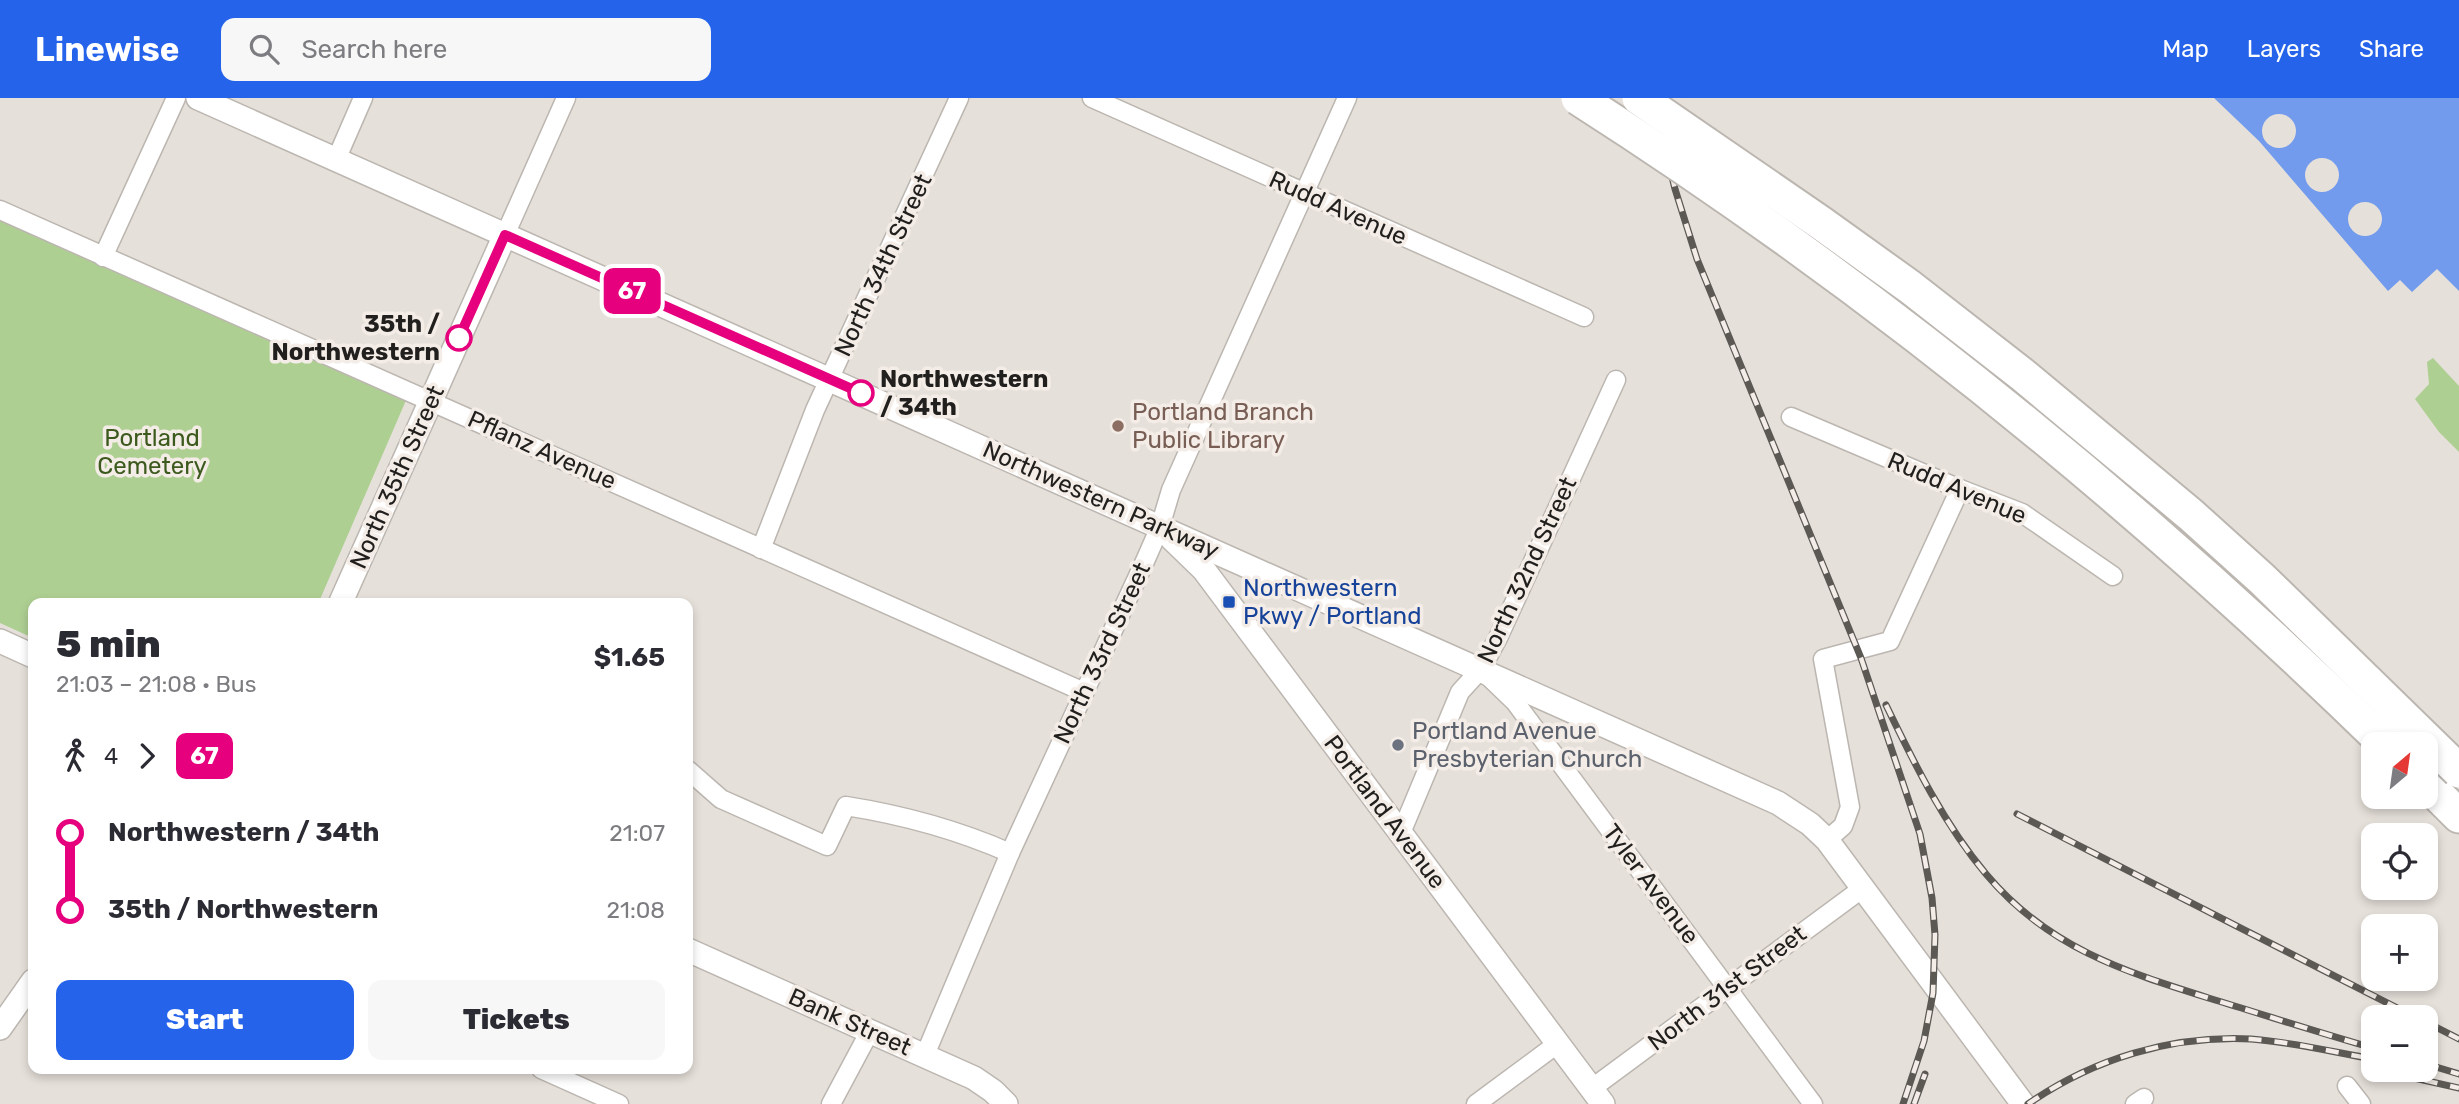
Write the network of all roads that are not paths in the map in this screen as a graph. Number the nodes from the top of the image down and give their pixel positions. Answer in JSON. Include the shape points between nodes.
{"nodes":[{"id":1,"x":176,"y":98,"type":"edge"},
{"id":2,"x":198,"y":98,"type":"edge"},
{"id":3,"x":363,"y":98,"type":"edge"},
{"id":4,"x":566,"y":98,"type":"edge"},
{"id":5,"x":959,"y":98,"type":"edge"},
{"id":6,"x":1092,"y":98,"type":"edge"},
{"id":7,"x":1347,"y":98,"type":"edge"},
{"id":8,"x":1578,"y":98,"type":"edge"},
{"id":9,"x":1639,"y":98,"type":"edge"},
{"id":10,"x":336,"y":160,"type":"junction"},
{"id":11,"x":1304,"y":192,"type":"junction"},
{"id":12,"x":0,"y":210,"type":"edge"},
{"id":13,"x":505,"y":235,"type":"junction"},
{"id":14,"x":103,"y":257,"type":"junction"},
{"id":15,"x":1584,"y":317,"type":"dead end"},
{"id":16,"x":829,"y":379,"type":"junction"},
{"id":17,"x":1616,"y":380,"type":"dead end"},
{"id":18,"x":431,"y":401,"type":"junction"},
{"id":19,"x":1791,"y":417,"type":"dead end"},
{"id":20,"x":1959,"y":489,"type":"junction"},
{"id":21,"x":1160,"y":527,"type":"junction"},
{"id":22,"x":761,"y":549,"type":"junction"},
{"id":23,"x":2113,"y":576,"type":"dead end"},
{"id":24,"x":344,"y":598,"type":"edge"},
{"id":25,"x":0,"y":641,"type":"edge"},
{"id":26,"x":28,"y":654,"type":"edge"},
{"id":27,"x":1481,"y":670,"type":"junction"},
{"id":28,"x":1084,"y":692,"type":"junction"},
{"id":29,"x":2372,"y":732,"type":"edge"},
{"id":30,"x":2459,"y":771,"type":"edge"},
{"id":31,"x":693,"y":774,"type":"edge"},
{"id":32,"x":2438,"y":795,"type":"edge"},
{"id":33,"x":2459,"y":816,"type":"edge"},
{"id":34,"x":1401,"y":833,"type":"junction"},
{"id":35,"x":1827,"y":839,"type":"junction"},
{"id":36,"x":1010,"y":853,"type":"junction"},
{"id":37,"x":1863,"y":888,"type":"junction"},
{"id":38,"x":693,"y":952,"type":"edge"},
{"id":39,"x":1727,"y":986,"type":"junction"},
{"id":40,"x":28,"y":988,"type":"edge"},
{"id":41,"x":0,"y":1028,"type":"edge"},
{"id":42,"x":870,"y":1031,"type":"junction"},
{"id":43,"x":1557,"y":1044,"type":"junction"},
{"id":44,"x":925,"y":1055,"type":"junction"},
{"id":45,"x":552,"y":1074,"type":"edge"},
{"id":46,"x":2347,"y":1086,"type":"dead end"},
{"id":47,"x":1597,"y":1097,"type":"edge"},
{"id":48,"x":619,"y":1104,"type":"edge"},
{"id":49,"x":831,"y":1104,"type":"edge"},
{"id":50,"x":1006,"y":1104,"type":"edge"},
{"id":51,"x":1476,"y":1104,"type":"edge"},
{"id":52,"x":1813,"y":1104,"type":"edge"},
{"id":53,"x":2023,"y":1104,"type":"edge"},
{"id":54,"x":2361,"y":1104,"type":"edge"}],
"edges":[{"from":1,"to":14,"type":"street"},
{"from":2,"to":10,"type":"street","name":"Northwestern Parkway"},
{"from":3,"to":10,"type":"street"},
{"from":4,"to":13,"type":"street"},
{"from":5,"to":16,"type":"street","name":"North 34th Street"},
{"from":6,"to":11,"type":"street","name":"Rudd Avenue"},
{"from":7,"to":11,"type":"street","name":"North 33rd Street"},
{"from":8,"to":29,"type":"highway","bridge":true,"via":[[1778,234],[1982,388],[2221,590]]},
{"from":9,"to":30,"type":"highway","bridge":true,"via":[[1910,287],[2024,376],[2262,579]]},
{"from":10,"to":13,"type":"street","name":"Northwestern Parkway"},
{"from":11,"to":15,"type":"street","name":"Rudd Avenue"},
{"from":11,"to":21,"type":"street","name":"North 33rd Street","via":[[1171,490]]},
{"from":12,"to":14,"type":"street","name":"Pflanz Avenue"},
{"from":13,"to":16,"type":"street","name":"Northwestern Parkway"},
{"from":13,"to":18,"type":"street","name":"North 35th Street"},
{"from":14,"to":18,"type":"street","name":"Pflanz Avenue"},
{"from":16,"to":21,"type":"street","name":"Northwestern Parkway"},
{"from":16,"to":22,"type":"street","name":"North 34th Street"},
{"from":17,"to":27,"type":"street","name":"North 32nd Street"},
{"from":18,"to":22,"type":"street","name":"Pflanz Avenue"},
{"from":18,"to":24,"type":"street","name":"North 35th Street"},
{"from":19,"to":20,"type":"street","name":"Rudd Avenue"},
{"from":20,"to":23,"type":"street","name":"Rudd Avenue","via":[[2022,513]]},
{"from":20,"to":35,"type":"street","via":[[1890,641],[1823,659],[1850,807],[1843,826]]},
{"from":21,"to":27,"type":"street","name":"Northwestern Parkway"},
{"from":21,"to":28,"type":"street","name":"North 33rd Street"},
{"from":21,"to":34,"type":"street","name":"Portland Avenue","via":[[1204,570]]},
{"from":22,"to":28,"type":"street","name":"Pflanz Avenue"},
{"from":25,"to":26,"type":"street"},
{"from":27,"to":34,"type":"street","name":"North 32nd Street","via":[[1460,692]]},
{"from":27,"to":35,"type":"street","name":"Northwestern Parkway","via":[[1756,792],[1799,816]]},
{"from":27,"to":39,"type":"street","name":"Tyler Avenue","via":[[1515,702]]},
{"from":28,"to":36,"type":"street","name":"North 33rd Street"},
{"from":31,"to":36,"type":"street","via":[[721,799],[827,846],[846,806],[971,836]]},
{"from":32,"to":33,"type":"highway"},
{"from":34,"to":43,"type":"street","name":"Portland Avenue"},
{"from":35,"to":37,"type":"street","name":"Northwestern Parkway"},
{"from":36,"to":44,"type":"street","name":"North 33rd Street"},
{"from":37,"to":39,"type":"street","name":"North 31st Street"},
{"from":37,"to":53,"type":"street","name":"Northwestern Parkway"},
{"from":38,"to":42,"type":"street","name":"Bank Street"},
{"from":39,"to":47,"type":"street","name":"North 31st Street"},
{"from":39,"to":52,"type":"street","name":"Tyler Avenue"},
{"from":40,"to":41,"type":"street"},
{"from":42,"to":44,"type":"street","name":"Bank Street"},
{"from":42,"to":49,"type":"street"},
{"from":43,"to":47,"type":"street","name":"Portland Avenue"},
{"from":43,"to":51,"type":"street"},
{"from":44,"to":50,"type":"street","name":"Bank Street","via":[[974,1078]]},
{"from":45,"to":48,"type":"street"},
{"from":46,"to":54,"type":"street"}]}
